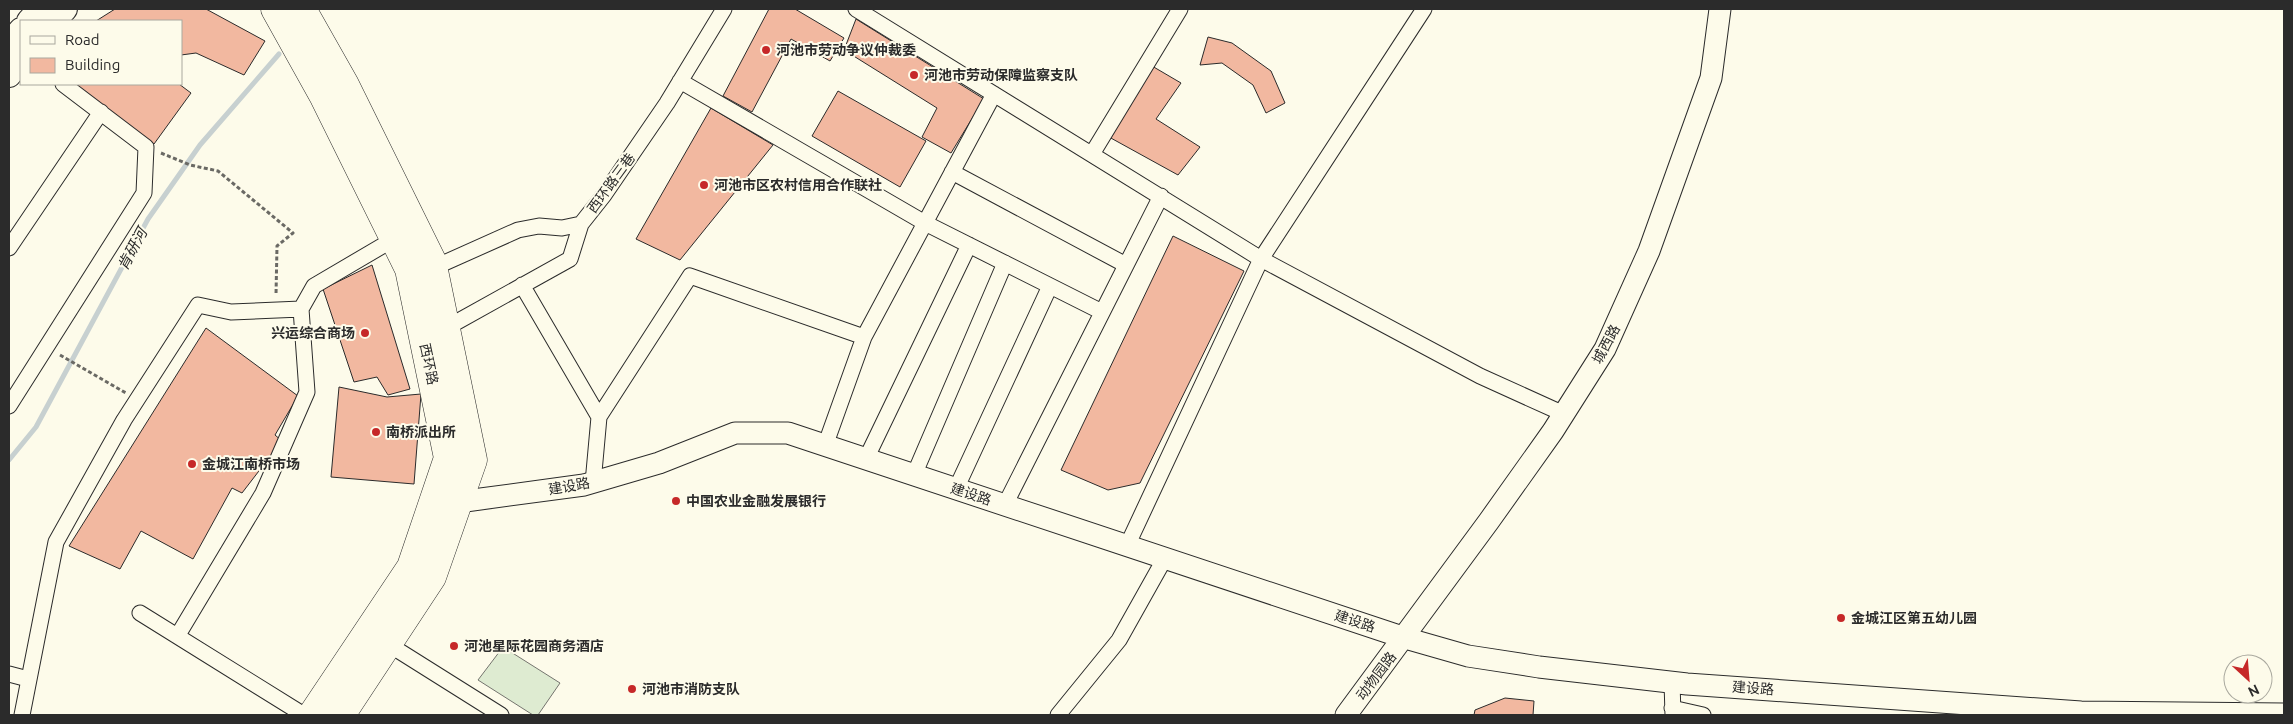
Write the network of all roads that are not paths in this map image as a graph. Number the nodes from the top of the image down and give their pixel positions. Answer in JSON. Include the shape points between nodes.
{"nodes":[{"id":1,"x":40,"y":9,"type":"edge"},
{"id":2,"x":65,"y":9,"type":"edge"},
{"id":3,"x":724,"y":9,"type":"edge"},
{"id":4,"x":856,"y":9,"type":"edge"},
{"id":5,"x":1180,"y":9,"type":"edge"},
{"id":6,"x":1424,"y":9,"type":"edge"},
{"id":7,"x":1720,"y":9,"type":"edge"},
{"id":8,"x":281,"y":10,"type":"edge"},
{"id":9,"x":30,"y":20,"type":"edge"},
{"id":10,"x":55,"y":20,"type":"edge"},
{"id":11,"x":20,"y":31,"type":"edge"},
{"id":12,"x":9,"y":44,"type":"edge"},
{"id":13,"x":20,"y":59,"type":"edge"},
{"id":14,"x":9,"y":75,"type":"edge"},
{"id":15,"x":680,"y":81,"type":"junction"},
{"id":16,"x":64,"y":85,"type":"edge"},
{"id":17,"x":994,"y":94,"type":"junction"},
{"id":18,"x":101,"y":112,"type":"junction"},
{"id":19,"x":1092,"y":154,"type":"junction"},
{"id":20,"x":952,"y":172,"type":"junction"},
{"id":21,"x":1161,"y":196,"type":"junction"},
{"id":22,"x":925,"y":223,"type":"junction"},
{"id":23,"x":581,"y":224,"type":"junction"},
{"id":24,"x":394,"y":239,"type":"junction"},
{"id":25,"x":969,"y":245,"type":"junction"},
{"id":26,"x":9,"y":248,"type":"edge"},
{"id":27,"x":1261,"y":259,"type":"junction"},
{"id":28,"x":1005,"y":263,"type":"junction"},
{"id":29,"x":1126,"y":265,"type":"junction"},
{"id":30,"x":433,"y":268,"type":"junction"},
{"id":31,"x":522,"y":285,"type":"junction"},
{"id":32,"x":1050,"y":286,"type":"junction"},
{"id":33,"x":301,"y":309,"type":"junction"},
{"id":34,"x":1102,"y":312,"type":"junction"},
{"id":35,"x":446,"y":328,"type":"junction"},
{"id":36,"x":864,"y":337,"type":"junction"},
{"id":37,"x":9,"y":406,"type":"edge"},
{"id":38,"x":1564,"y":414,"type":"junction"},
{"id":39,"x":599,"y":417,"type":"junction"},
{"id":40,"x":825,"y":446,"type":"junction"},
{"id":41,"x":866,"y":459,"type":"junction"},
{"id":42,"x":914,"y":475,"type":"junction"},
{"id":43,"x":593,"y":483,"type":"junction"},
{"id":44,"x":956,"y":489,"type":"junction"},
{"id":45,"x":458,"y":502,"type":"junction"},
{"id":46,"x":1004,"y":505,"type":"junction"},
{"id":47,"x":1127,"y":546,"type":"junction"},
{"id":48,"x":1165,"y":558,"type":"junction"},
{"id":49,"x":140,"y":614,"type":"dead end"},
{"id":50,"x":178,"y":635,"type":"junction"},
{"id":51,"x":1405,"y":638,"type":"junction"},
{"id":52,"x":388,"y":644,"type":"junction"},
{"id":53,"x":9,"y":674,"type":"edge"},
{"id":54,"x":28,"y":679,"type":"junction"},
{"id":55,"x":1672,"y":682,"type":"junction"},
{"id":56,"x":1673,"y":711,"type":"edge"},
{"id":57,"x":2284,"y":714,"type":"edge"},
{"id":58,"x":22,"y":715,"type":"edge"},
{"id":59,"x":304,"y":715,"type":"edge"},
{"id":60,"x":312,"y":715,"type":"edge"},
{"id":61,"x":341,"y":715,"type":"edge"},
{"id":62,"x":501,"y":715,"type":"edge"},
{"id":63,"x":1058,"y":715,"type":"edge"},
{"id":64,"x":1346,"y":715,"type":"edge"},
{"id":65,"x":1703,"y":715,"type":"edge"}],
"edges":[{"from":1,"to":9,"type":"main road"},
{"from":2,"to":10,"type":"main road"},
{"from":3,"to":15,"type":"street","name":"西环路三巷"},
{"from":4,"to":17,"type":"street"},
{"from":5,"to":19,"type":"street"},
{"from":6,"to":27,"type":"street"},
{"from":7,"to":38,"type":"street","name":"城西路","via":[[1711,78],[1649,251],[1605,349]]},
{"from":8,"to":24,"type":"highway","name":"西环路"},
{"from":8,"to":30,"type":"highway","name":"西环路","via":[[345,85],[432,260]]},
{"from":11,"to":12,"type":"main road"},
{"from":13,"to":14,"type":"main road"},
{"from":15,"to":22,"type":"street"},
{"from":15,"to":23,"type":"street","name":"西环路三巷"},
{"from":16,"to":18,"type":"street"},
{"from":17,"to":19,"type":"street"},
{"from":17,"to":20,"type":"street"},
{"from":18,"to":26,"type":"street"},
{"from":18,"to":37,"type":"street","via":[[146,146],[144,193]]},
{"from":19,"to":21,"type":"street"},
{"from":20,"to":22,"type":"street"},
{"from":20,"to":29,"type":"street"},
{"from":21,"to":27,"type":"street"},
{"from":21,"to":29,"type":"street"},
{"from":22,"to":25,"type":"street"},
{"from":22,"to":36,"type":"street"},
{"from":23,"to":30,"type":"street","name":"西环路三巷","via":[[518,230]]},
{"from":23,"to":31,"type":"street","via":[[570,259]]},
{"from":24,"to":33,"type":"street","via":[[314,286]]},
{"from":24,"to":60,"type":"highway","name":"西环路","via":[[409,268],[448,458],[411,567]]},
{"from":25,"to":28,"type":"street"},
{"from":25,"to":41,"type":"street"},
{"from":27,"to":38,"type":"street","via":[[1480,376]]},
{"from":27,"to":47,"type":"street"},
{"from":28,"to":32,"type":"street"},
{"from":28,"to":42,"type":"street"},
{"from":29,"to":34,"type":"street"},
{"from":30,"to":35,"type":"highway","name":"西环路"},
{"from":31,"to":35,"type":"street"},
{"from":31,"to":39,"type":"street"},
{"from":32,"to":34,"type":"street"},
{"from":32,"to":44,"type":"street"},
{"from":33,"to":50,"type":"street","via":[[306,392],[263,492]]},
{"from":33,"to":54,"type":"street","via":[[231,312],[198,305],[137,400],[56,542]]},
{"from":34,"to":46,"type":"street"},
{"from":35,"to":45,"type":"highway","name":"西环路","via":[[473,460]]},
{"from":36,"to":39,"type":"street","via":[[690,276]]},
{"from":36,"to":40,"type":"street"},
{"from":38,"to":51,"type":"street","name":"城西路"},
{"from":39,"to":43,"type":"street"},
{"from":40,"to":41,"type":"street","name":"建设路"},
{"from":40,"to":43,"type":"street","name":"建设路","via":[[788,433],[735,434],[659,463]]},
{"from":41,"to":42,"type":"street","name":"建设路"},
{"from":42,"to":44,"type":"street","name":"建设路"},
{"from":43,"to":45,"type":"street","name":"建设路"},
{"from":44,"to":46,"type":"street","name":"建设路"},
{"from":45,"to":52,"type":"highway","name":"西环路","via":[[432,577]]},
{"from":46,"to":47,"type":"street","name":"建设路"},
{"from":47,"to":48,"type":"street","name":"建设路"},
{"from":48,"to":51,"type":"street","name":"建设路"},
{"from":48,"to":63,"type":"street","via":[[1119,640]]},
{"from":49,"to":50,"type":"street"},
{"from":50,"to":59,"type":"street"},
{"from":51,"to":55,"type":"street","name":"建设路","via":[[1468,656]]},
{"from":51,"to":64,"type":"street","name":"动物园路"},
{"from":52,"to":61,"type":"highway","name":"西环路"},
{"from":52,"to":62,"type":"street"},
{"from":53,"to":54,"type":"street"},
{"from":54,"to":58,"type":"street"},
{"from":55,"to":56,"type":"street"},
{"from":55,"to":57,"type":"street","name":"建设路","via":[[2081,712]]},
{"from":56,"to":65,"type":"street"}]}
